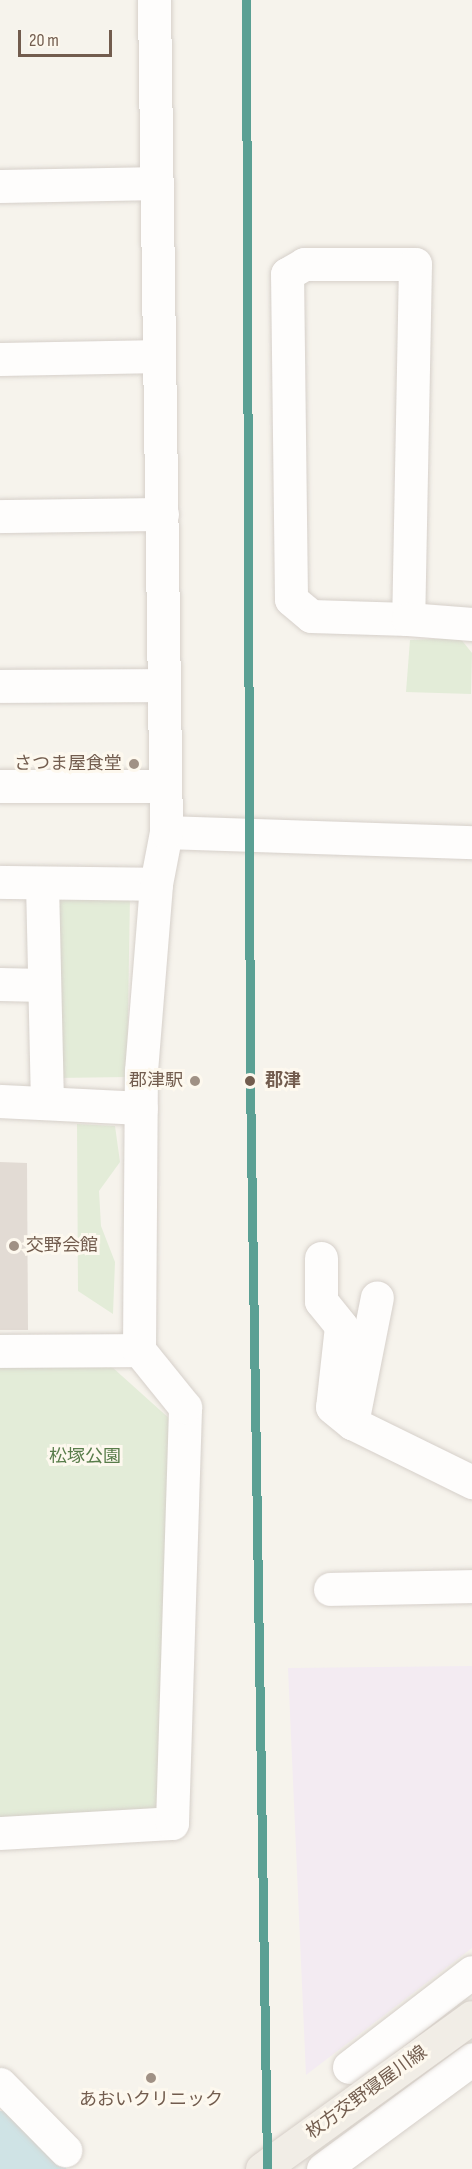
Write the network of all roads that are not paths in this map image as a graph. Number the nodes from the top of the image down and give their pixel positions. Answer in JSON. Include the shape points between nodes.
{"nodes":[{"id":1,"x":154,"y":0,"type":"edge"},
{"id":2,"x":157,"y":183,"type":"junction"},
{"id":3,"x":0,"y":186,"type":"edge"},
{"id":4,"x":159,"y":356,"type":"junction"},
{"id":5,"x":0,"y":359,"type":"edge"},
{"id":6,"x":162,"y":514,"type":"junction"},
{"id":7,"x":0,"y":516,"type":"edge"},
{"id":8,"x":408,"y":619,"type":"junction"},
{"id":9,"x":472,"y":624,"type":"edge"},
{"id":10,"x":0,"y":686,"type":"edge"},
{"id":11,"x":164,"y":686,"type":"junction"},
{"id":12,"x":0,"y":786,"type":"edge"},
{"id":13,"x":165,"y":786,"type":"junction"},
{"id":14,"x":166,"y":832,"type":"junction"},
{"id":15,"x":472,"y":842,"type":"edge"},
{"id":16,"x":0,"y":882,"type":"edge"},
{"id":17,"x":42,"y":883,"type":"junction"},
{"id":18,"x":156,"y":884,"type":"junction"},
{"id":19,"x":0,"y":984,"type":"edge"},
{"id":20,"x":44,"y":985,"type":"junction"},
{"id":21,"x":0,"y":1101,"type":"edge"},
{"id":22,"x":47,"y":1103,"type":"junction"},
{"id":23,"x":141,"y":1108,"type":"junction"},
{"id":24,"x":321,"y":1258,"type":"dead end"},
{"id":25,"x":377,"y":1297,"type":"dead end"},
{"id":26,"x":139,"y":1350,"type":"junction"},
{"id":27,"x":0,"y":1352,"type":"edge"},
{"id":28,"x":352,"y":1423,"type":"junction"},
{"id":29,"x":472,"y":1482,"type":"edge"},
{"id":30,"x":472,"y":1586,"type":"edge"},
{"id":31,"x":330,"y":1589,"type":"dead end"},
{"id":32,"x":0,"y":1833,"type":"edge"},
{"id":33,"x":472,"y":1972,"type":"edge"},
{"id":34,"x":472,"y":2017,"type":"edge"},
{"id":35,"x":472,"y":2059,"type":"edge"},
{"id":36,"x":349,"y":2067,"type":"dead end"},
{"id":37,"x":0,"y":2084,"type":"edge"},
{"id":38,"x":65,"y":2150,"type":"dead end"},
{"id":39,"x":341,"y":2164,"type":"edge"},
{"id":40,"x":262,"y":2169,"type":"edge"}],
"edges":[{"from":1,"to":2,"type":"street"},
{"from":2,"to":3,"type":"street"},
{"from":2,"to":4,"type":"street"},
{"from":4,"to":5,"type":"street"},
{"from":4,"to":6,"type":"street"},
{"from":6,"to":7,"type":"street"},
{"from":6,"to":11,"type":"street"},
{"from":8,"to":8,"type":"street","via":[[415,264],[304,264],[287,274],[291,599],[311,616]]},
{"from":8,"to":9,"type":"street"},
{"from":10,"to":11,"type":"street"},
{"from":11,"to":13,"type":"street"},
{"from":12,"to":13,"type":"street"},
{"from":13,"to":14,"type":"street"},
{"from":14,"to":15,"type":"street"},
{"from":14,"to":18,"type":"street"},
{"from":16,"to":17,"type":"street"},
{"from":17,"to":18,"type":"street"},
{"from":17,"to":20,"type":"street"},
{"from":18,"to":23,"type":"street"},
{"from":19,"to":20,"type":"street"},
{"from":20,"to":22,"type":"street"},
{"from":21,"to":22,"type":"street"},
{"from":22,"to":23,"type":"street"},
{"from":23,"to":26,"type":"street"},
{"from":24,"to":28,"type":"street","via":[[321,1301],[341,1326],[332,1407]]},
{"from":25,"to":28,"type":"street"},
{"from":26,"to":27,"type":"street"},
{"from":26,"to":32,"type":"street","via":[[185,1407],[172,1823]]},
{"from":28,"to":29,"type":"street"},
{"from":30,"to":31,"type":"street"},
{"from":33,"to":36,"type":"street"},
{"from":34,"to":40,"type":"main road","name":"枚方交野寝屋川線","bridge":true},
{"from":35,"to":39,"type":"street","via":[[385,2122]]},
{"from":37,"to":38,"type":"street"}]}
